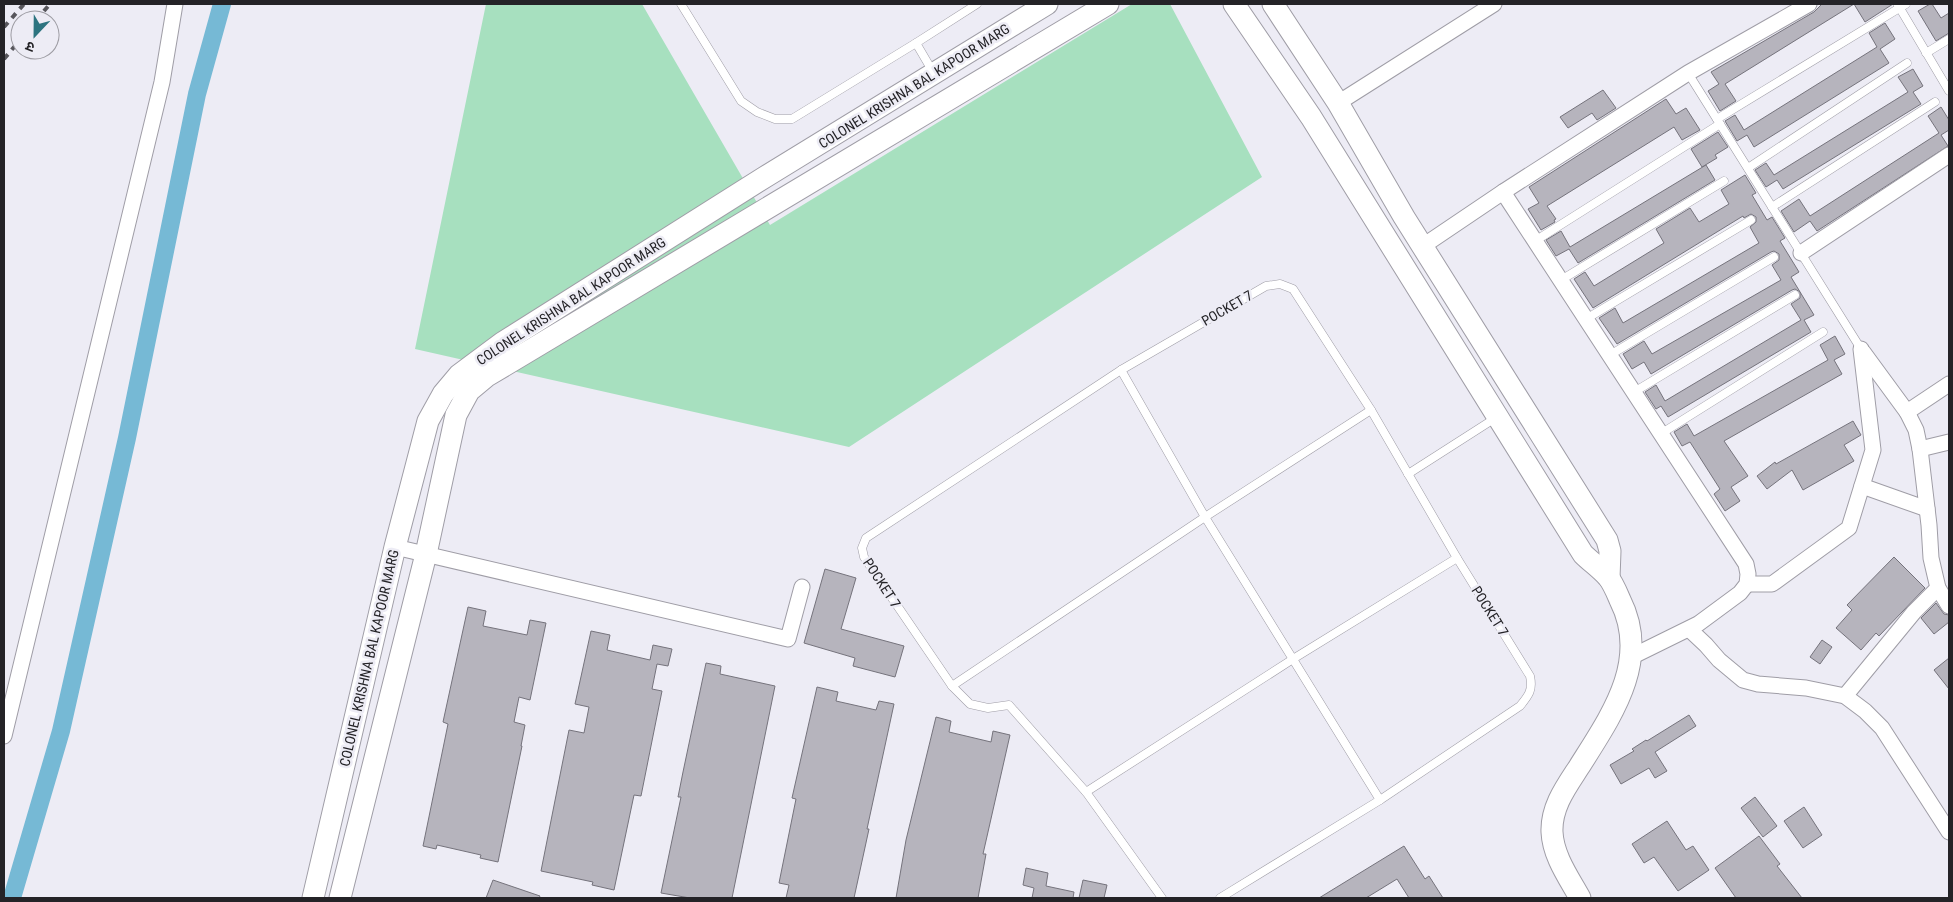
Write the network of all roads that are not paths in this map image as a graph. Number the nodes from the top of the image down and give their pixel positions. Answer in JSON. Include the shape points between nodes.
{"nodes":[{"id":1,"x":176,"y":4,"type":"edge"},
{"id":2,"x":681,"y":4,"type":"edge"},
{"id":3,"x":977,"y":4,"type":"edge"},
{"id":4,"x":1048,"y":4,"type":"edge"},
{"id":5,"x":1108,"y":4,"type":"edge"},
{"id":6,"x":1234,"y":4,"type":"edge"},
{"id":7,"x":1273,"y":4,"type":"edge"},
{"id":8,"x":1494,"y":4,"type":"edge"},
{"id":9,"x":1809,"y":4,"type":"edge"},
{"id":10,"x":1900,"y":5,"type":"edge"},
{"id":11,"x":1949,"y":39,"type":"edge"},
{"id":12,"x":916,"y":44,"type":"junction"},
{"id":13,"x":1926,"y":53,"type":"junction"},
{"id":14,"x":1907,"y":63,"type":"dead end"},
{"id":15,"x":1312,"y":64,"type":"junction"},
{"id":16,"x":934,"y":73,"type":"junction"},
{"id":17,"x":1688,"y":73,"type":"junction"},
{"id":18,"x":1288,"y":82,"type":"junction"},
{"id":19,"x":1949,"y":91,"type":"edge"},
{"id":20,"x":1935,"y":102,"type":"dead end"},
{"id":21,"x":1338,"y":103,"type":"junction"},
{"id":22,"x":1718,"y":122,"type":"junction"},
{"id":23,"x":1949,"y":155,"type":"edge"},
{"id":24,"x":1748,"y":168,"type":"junction"},
{"id":25,"x":1724,"y":181,"type":"dead end"},
{"id":26,"x":1502,"y":192,"type":"junction"},
{"id":27,"x":1772,"y":207,"type":"junction"},
{"id":28,"x":1404,"y":218,"type":"junction"},
{"id":29,"x":1751,"y":220,"type":"dead end"},
{"id":30,"x":1380,"y":230,"type":"junction"},
{"id":31,"x":1535,"y":241,"type":"junction"},
{"id":32,"x":1423,"y":246,"type":"junction"},
{"id":33,"x":1800,"y":253,"type":"junction"},
{"id":34,"x":1774,"y":257,"type":"dead end"},
{"id":35,"x":1561,"y":280,"type":"junction"},
{"id":36,"x":1795,"y":295,"type":"dead end"},
{"id":37,"x":1586,"y":319,"type":"junction"},
{"id":38,"x":1823,"y":332,"type":"dead end"},
{"id":39,"x":1861,"y":349,"type":"junction"},
{"id":40,"x":1610,"y":355,"type":"junction"},
{"id":41,"x":1121,"y":370,"type":"junction"},
{"id":42,"x":1949,"y":384,"type":"edge"},
{"id":43,"x":1634,"y":392,"type":"junction"},
{"id":44,"x":1371,"y":410,"type":"junction"},
{"id":45,"x":1907,"y":412,"type":"junction"},
{"id":46,"x":1497,"y":416,"type":"junction"},
{"id":47,"x":1662,"y":433,"type":"junction"},
{"id":48,"x":1949,"y":442,"type":"edge"},
{"id":49,"x":1920,"y":449,"type":"junction"},
{"id":50,"x":1408,"y":474,"type":"junction"},
{"id":51,"x":1862,"y":486,"type":"junction"},
{"id":52,"x":1927,"y":509,"type":"junction"},
{"id":53,"x":1205,"y":517,"type":"junction"},
{"id":54,"x":395,"y":547,"type":"junction"},
{"id":55,"x":426,"y":554,"type":"junction"},
{"id":56,"x":1457,"y":558,"type":"junction"},
{"id":57,"x":1609,"y":578,"type":"junction"},
{"id":58,"x":1747,"y":584,"type":"junction"},
{"id":59,"x":802,"y":587,"type":"dead end"},
{"id":60,"x":1938,"y":588,"type":"junction"},
{"id":61,"x":1949,"y":606,"type":"edge"},
{"id":62,"x":1689,"y":629,"type":"junction"},
{"id":63,"x":1631,"y":657,"type":"junction"},
{"id":64,"x":1293,"y":659,"type":"junction"},
{"id":65,"x":952,"y":686,"type":"junction"},
{"id":66,"x":1845,"y":696,"type":"junction"},
{"id":67,"x":4,"y":736,"type":"edge"},
{"id":68,"x":1086,"y":792,"type":"junction"},
{"id":69,"x":1380,"y":800,"type":"junction"},
{"id":70,"x":1948,"y":826,"type":"edge"},
{"id":71,"x":313,"y":898,"type":"edge"},
{"id":72,"x":340,"y":898,"type":"edge"},
{"id":73,"x":1162,"y":898,"type":"edge"},
{"id":74,"x":1220,"y":898,"type":"edge"},
{"id":75,"x":1580,"y":898,"type":"edge"}],
"edges":[{"from":1,"to":67,"type":"street","via":[[162,82]]},
{"from":2,"to":12,"type":"lane","via":[[741,101],[775,119],[792,119]]},
{"from":3,"to":12,"type":"lane"},
{"from":4,"to":16,"type":"street","name":"COLONEL KRISHNA BAL KAPOOR MARG"},
{"from":5,"to":55,"type":"street","via":[[487,376],[469,391],[456,415]]},
{"from":6,"to":18,"type":"street"},
{"from":7,"to":15,"type":"street"},
{"from":8,"to":21,"type":"street"},
{"from":9,"to":17,"type":"street"},
{"from":10,"to":13,"type":"lane"},
{"from":10,"to":22,"type":"lane"},
{"from":11,"to":13,"type":"lane"},
{"from":12,"to":16,"type":"lane"},
{"from":13,"to":19,"type":"lane"},
{"from":14,"to":24,"type":"lane"},
{"from":15,"to":18,"type":"street"},
{"from":15,"to":21,"type":"street"},
{"from":16,"to":54,"type":"street","name":"COLONEL KRISHNA BAL KAPOOR MARG","via":[[510,338],[459,375],[442,394],[428,421]]},
{"from":17,"to":22,"type":"lane"},
{"from":17,"to":26,"type":"street"},
{"from":18,"to":30,"type":"street"},
{"from":20,"to":27,"type":"lane"},
{"from":21,"to":28,"type":"street"},
{"from":22,"to":24,"type":"lane"},
{"from":22,"to":31,"type":"lane"},
{"from":23,"to":33,"type":"street"},
{"from":24,"to":27,"type":"lane"},
{"from":25,"to":35,"type":"lane"},
{"from":26,"to":31,"type":"street"},
{"from":26,"to":32,"type":"street"},
{"from":27,"to":33,"type":"lane"},
{"from":28,"to":30,"type":"street"},
{"from":28,"to":32,"type":"street"},
{"from":29,"to":37,"type":"lane"},
{"from":30,"to":46,"type":"street"},
{"from":31,"to":35,"type":"street"},
{"from":32,"to":57,"type":"street","via":[[1607,540]]},
{"from":33,"to":39,"type":"lane"},
{"from":34,"to":40,"type":"lane"},
{"from":35,"to":37,"type":"street"},
{"from":36,"to":43,"type":"lane"},
{"from":37,"to":40,"type":"street"},
{"from":38,"to":47,"type":"lane"},
{"from":39,"to":45,"type":"street"},
{"from":39,"to":51,"type":"street","via":[[1872,450]]},
{"from":40,"to":43,"type":"street"},
{"from":41,"to":44,"type":"lane","name":"POCKET 7","via":[[1266,286],[1280,284],[1293,289]]},
{"from":41,"to":53,"type":"lane"},
{"from":41,"to":65,"type":"lane","name":"POCKET 7","via":[[866,538],[862,548],[864,558]]},
{"from":42,"to":45,"type":"street"},
{"from":43,"to":47,"type":"street"},
{"from":44,"to":50,"type":"lane","name":"POCKET 7"},
{"from":44,"to":53,"type":"lane"},
{"from":45,"to":49,"type":"street","via":[[1916,430]]},
{"from":46,"to":50,"type":"lane"},
{"from":46,"to":57,"type":"street","via":[[1582,554]]},
{"from":47,"to":58,"type":"street","via":[[1746,564]]},
{"from":48,"to":49,"type":"street"},
{"from":49,"to":52,"type":"street"},
{"from":50,"to":56,"type":"lane","name":"POCKET 7"},
{"from":51,"to":52,"type":"street"},
{"from":51,"to":58,"type":"street","via":[[1849,528],[1772,584]]},
{"from":52,"to":60,"type":"street","via":[[1931,558]]},
{"from":53,"to":64,"type":"lane"},
{"from":53,"to":65,"type":"lane"},
{"from":54,"to":55,"type":"street"},
{"from":54,"to":71,"type":"street","name":"COLONEL KRISHNA BAL KAPOOR MARG"},
{"from":55,"to":59,"type":"street","via":[[788,639]]},
{"from":55,"to":72,"type":"street"},
{"from":56,"to":64,"type":"lane"},
{"from":56,"to":69,"type":"lane","name":"POCKET 7","via":[[1530,676],[1532,687],[1520,706]]},
{"from":57,"to":63,"type":"street","via":[[1626,612],[1632,634]]},
{"from":58,"to":62,"type":"street"},
{"from":60,"to":61,"type":"street"},
{"from":60,"to":66,"type":"street","via":[[1914,612]]},
{"from":62,"to":63,"type":"street"},
{"from":62,"to":66,"type":"street","via":[[1743,680]]},
{"from":63,"to":75,"type":"street","via":[[1622,691],[1610,716],[1560,796],[1553,815],[1552,834],[1560,862]]},
{"from":64,"to":68,"type":"lane"},
{"from":64,"to":69,"type":"lane"},
{"from":65,"to":68,"type":"lane","name":"POCKET 7","via":[[970,704],[988,708],[1009,705]]},
{"from":66,"to":70,"type":"street","via":[[1882,728]]},
{"from":68,"to":73,"type":"lane","name":"POCKET 7"},
{"from":69,"to":74,"type":"lane","name":"POCKET 7"}]}
